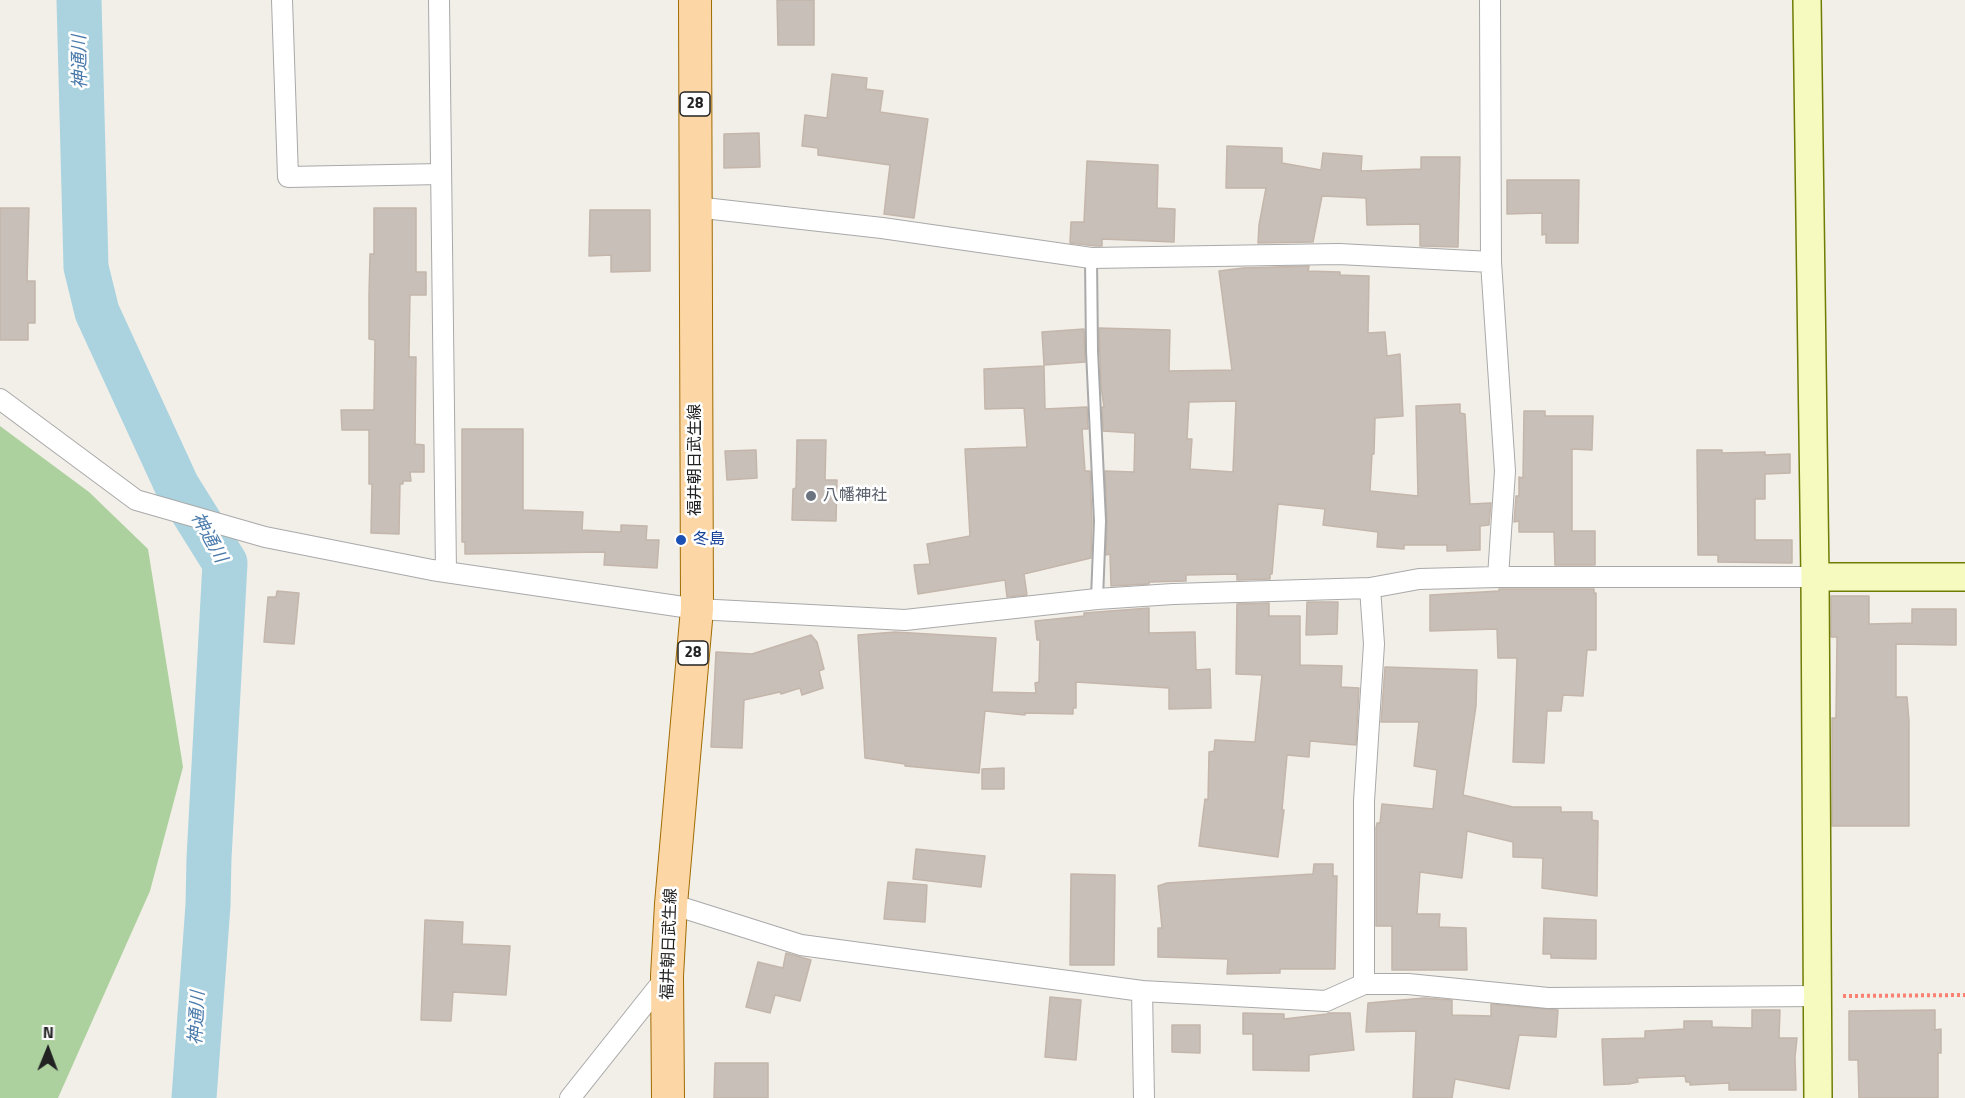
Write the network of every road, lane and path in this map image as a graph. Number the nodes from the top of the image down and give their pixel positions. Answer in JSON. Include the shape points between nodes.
{"nodes":[{"id":1,"x":282,"y":0,"type":"edge"},
{"id":2,"x":439,"y":0,"type":"edge"},
{"id":3,"x":695,"y":0,"type":"edge"},
{"id":4,"x":1490,"y":0,"type":"edge"},
{"id":5,"x":1807,"y":0,"type":"edge"},
{"id":6,"x":441,"y":174,"type":"junction"},
{"id":7,"x":695,"y":207,"type":"junction"},
{"id":8,"x":1091,"y":258,"type":"junction"},
{"id":9,"x":1491,"y":262,"type":"junction"},
{"id":10,"x":0,"y":399,"type":"edge"},
{"id":11,"x":446,"y":572,"type":"junction"},
{"id":12,"x":1498,"y":577,"type":"junction"},
{"id":13,"x":1815,"y":577,"type":"junction"},
{"id":14,"x":1965,"y":577,"type":"edge"},
{"id":15,"x":1370,"y":588,"type":"junction"},
{"id":16,"x":1097,"y":599,"type":"junction"},
{"id":17,"x":697,"y":609,"type":"junction"},
{"id":18,"x":671,"y":904,"type":"junction"},
{"id":19,"x":668,"y":976,"type":"junction"},
{"id":20,"x":1364,"y":984,"type":"junction"},
{"id":21,"x":1142,"y":992,"type":"junction"},
{"id":22,"x":1965,"y":995,"type":"edge"},
{"id":23,"x":1817,"y":996,"type":"junction"},
{"id":24,"x":570,"y":1098,"type":"edge"},
{"id":25,"x":668,"y":1098,"type":"edge"},
{"id":26,"x":1144,"y":1098,"type":"edge"},
{"id":27,"x":1818,"y":1098,"type":"edge"}],
"edges":[{"from":1,"to":6,"type":"street","via":[[288,177]]},
{"from":2,"to":6,"type":"street"},
{"from":3,"to":7,"type":"main road","name":"福井朝日武生線","number":"28"},
{"from":4,"to":9,"type":"street"},
{"from":5,"to":13,"type":"street"},
{"from":6,"to":11,"type":"street"},
{"from":7,"to":8,"type":"street","via":[[882,228]]},
{"from":7,"to":17,"type":"main road","name":"福井朝日武生線","number":"28"},
{"from":8,"to":9,"type":"street","via":[[1339,254]]},
{"from":8,"to":16,"type":"lane","via":[[1100,520]]},
{"from":9,"to":12,"type":"street","via":[[1505,471]]},
{"from":10,"to":11,"type":"street","via":[[136,500],[265,537]]},
{"from":11,"to":17,"type":"street"},
{"from":12,"to":13,"type":"street"},
{"from":12,"to":15,"type":"street","via":[[1419,579]]},
{"from":13,"to":14,"type":"street"},
{"from":13,"to":23,"type":"street"},
{"from":15,"to":16,"type":"street"},
{"from":15,"to":20,"type":"street","via":[[1374,644],[1364,801]]},
{"from":16,"to":17,"type":"street","via":[[905,620]]},
{"from":17,"to":18,"type":"main road","name":"福井朝日武生線","number":"28"},
{"from":18,"to":19,"type":"main road","name":"福井朝日武生線","number":"28"},
{"from":18,"to":21,"type":"street","via":[[801,945]]},
{"from":19,"to":24,"type":"street"},
{"from":19,"to":25,"type":"main road","name":"福井朝日武生線","number":"28"},
{"from":20,"to":21,"type":"street","via":[[1326,1000]]},
{"from":20,"to":23,"type":"street","via":[[1408,984],[1548,998]]},
{"from":21,"to":26,"type":"street"},
{"from":22,"to":23,"type":"path"},
{"from":23,"to":27,"type":"street"}]}
